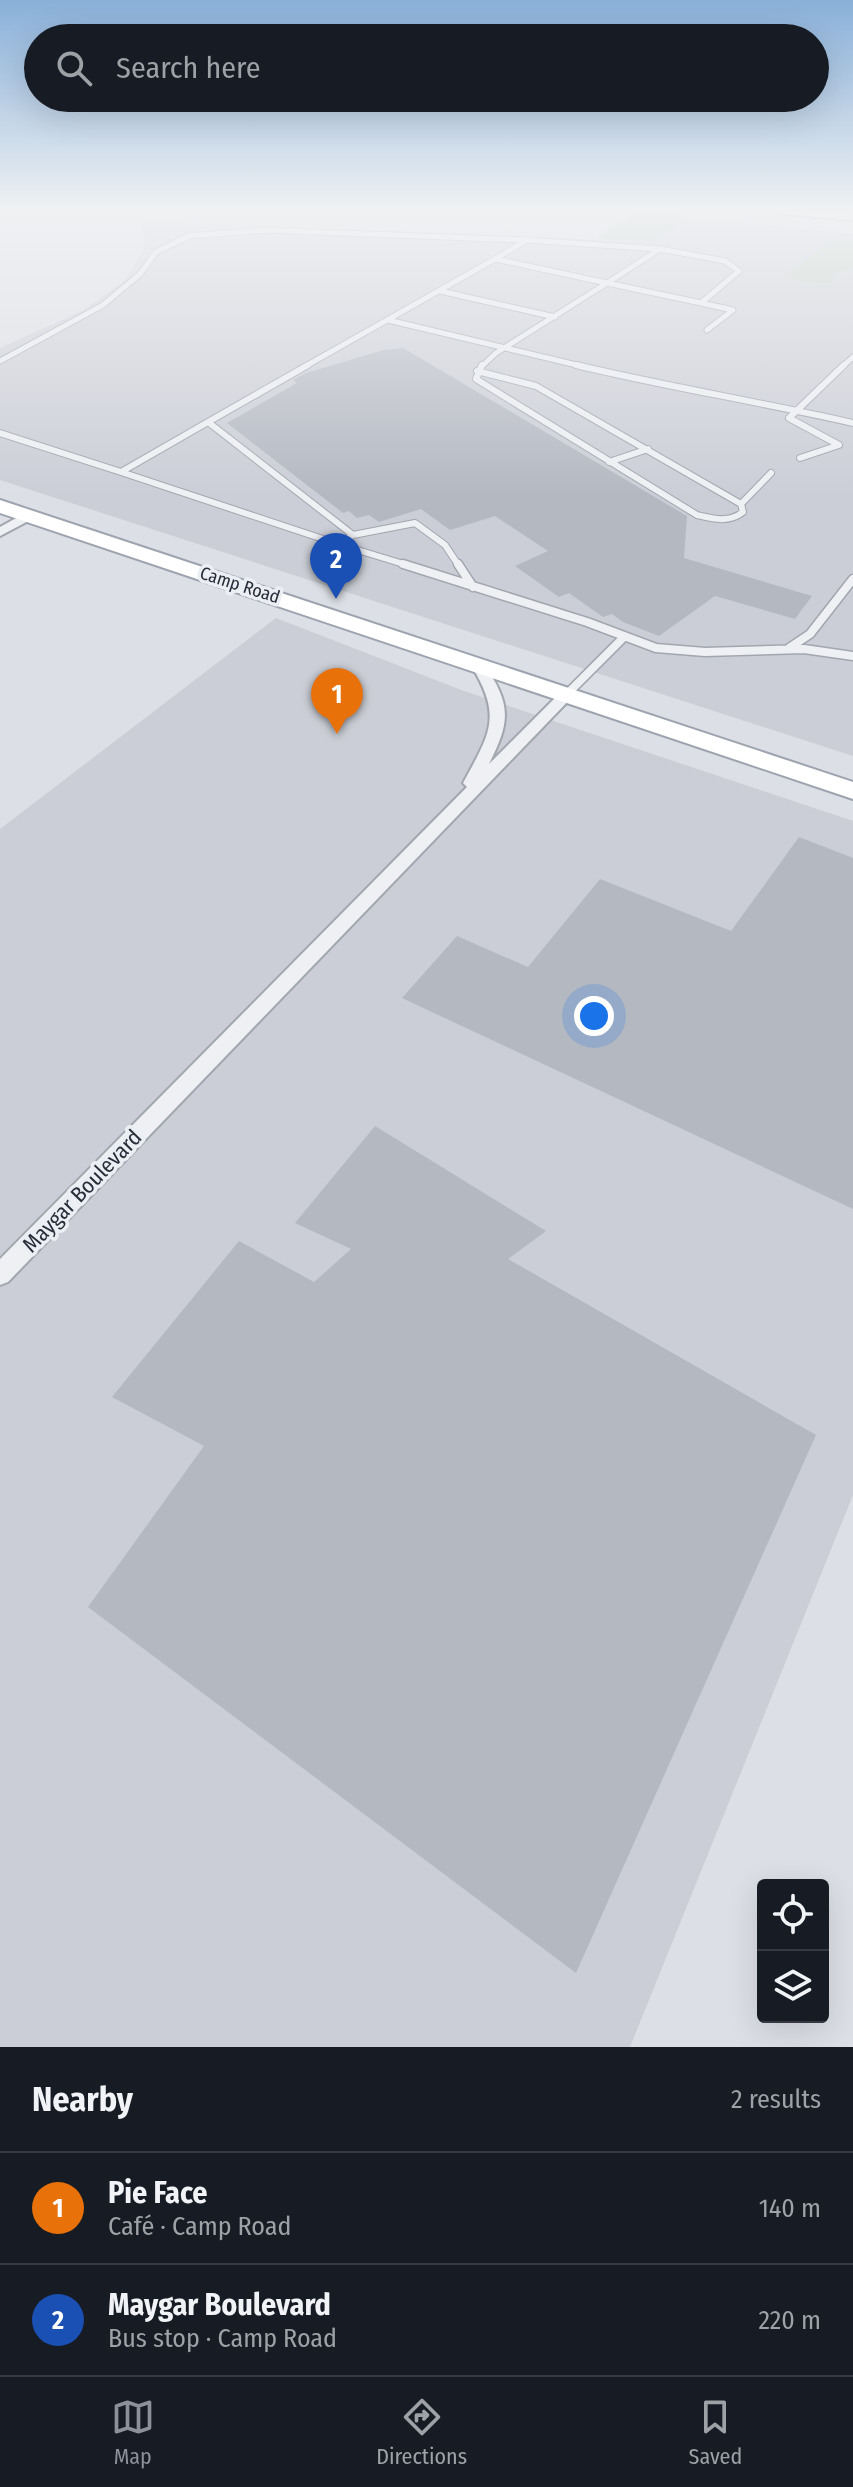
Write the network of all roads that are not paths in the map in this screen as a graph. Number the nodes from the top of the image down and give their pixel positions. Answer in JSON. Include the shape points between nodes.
{"nodes":[{"id":1,"x":104,"y":305,"type":"edge"},
{"id":2,"x":416,"y":305,"type":"edge"},
{"id":3,"x":500,"y":305,"type":"edge"},
{"id":4,"x":574,"y":305,"type":"edge"},
{"id":5,"x":708,"y":305,"type":"edge"},
{"id":6,"x":555,"y":317,"type":"junction"},
{"id":7,"x":388,"y":320,"type":"junction"},
{"id":8,"x":707,"y":330,"type":"dead end"},
{"id":9,"x":505,"y":348,"type":"junction"},
{"id":10,"x":853,"y":357,"type":"edge"},
{"id":11,"x":0,"y":361,"type":"edge"},
{"id":12,"x":477,"y":371,"type":"junction"},
{"id":13,"x":797,"y":410,"type":"junction"},
{"id":14,"x":208,"y":422,"type":"junction"},
{"id":15,"x":853,"y":423,"type":"edge"},
{"id":16,"x":0,"y":433,"type":"edge"},
{"id":17,"x":648,"y":449,"type":"junction"},
{"id":18,"x":800,"y":458,"type":"dead end"},
{"id":19,"x":609,"y":462,"type":"junction"},
{"id":20,"x":121,"y":472,"type":"junction"},
{"id":21,"x":771,"y":473,"type":"dead end"},
{"id":22,"x":741,"y":504,"type":"junction"},
{"id":23,"x":0,"y":506,"type":"edge"},
{"id":24,"x":29,"y":515,"type":"junction"},
{"id":25,"x":0,"y":532,"type":"edge"},
{"id":26,"x":353,"y":535,"type":"junction"},
{"id":27,"x":338,"y":544,"type":"junction"},
{"id":28,"x":853,"y":579,"type":"edge"},
{"id":29,"x":473,"y":587,"type":"junction"},
{"id":30,"x":622,"y":639,"type":"junction"},
{"id":31,"x":787,"y":649,"type":"junction"},
{"id":32,"x":853,"y":656,"type":"edge"},
{"id":33,"x":479,"y":667,"type":"junction"},
{"id":34,"x":566,"y":695,"type":"junction"},
{"id":35,"x":853,"y":791,"type":"edge"},
{"id":36,"x":462,"y":801,"type":"junction"},
{"id":37,"x":0,"y":1275,"type":"edge"}],
"edges":[{"from":1,"to":11,"type":"lane"},
{"from":2,"to":7,"type":"lane"},
{"from":3,"to":6,"type":"lane"},
{"from":4,"to":6,"type":"lane"},
{"from":5,"to":8,"type":"lane","via":[[733,310]]},
{"from":6,"to":9,"type":"lane"},
{"from":7,"to":9,"type":"lane"},
{"from":7,"to":14,"type":"lane"},
{"from":9,"to":12,"type":"lane"},
{"from":9,"to":13,"type":"lane","via":[[675,389]]},
{"from":10,"to":13,"type":"lane"},
{"from":12,"to":17,"type":"lane","via":[[536,386]]},
{"from":12,"to":19,"type":"lane","via":[[481,384]]},
{"from":13,"to":15,"type":"lane"},
{"from":13,"to":18,"type":"lane","via":[[790,416],[792,422],[839,445]]},
{"from":14,"to":20,"type":"lane"},
{"from":14,"to":26,"type":"lane"},
{"from":16,"to":20,"type":"lane"},
{"from":17,"to":19,"type":"lane"},
{"from":17,"to":22,"type":"lane"},
{"from":19,"to":22,"type":"lane","via":[[697,515],[733,519],[743,512]]},
{"from":20,"to":27,"type":"lane"},
{"from":21,"to":22,"type":"lane"},
{"from":23,"to":24,"type":"main road","name":"Camp Road"},
{"from":24,"to":25,"type":"street"},
{"from":24,"to":33,"type":"main road","name":"Camp Road"},
{"from":26,"to":27,"type":"lane"},
{"from":26,"to":29,"type":"lane","via":[[415,523],[445,545]]},
{"from":27,"to":29,"type":"lane"},
{"from":28,"to":31,"type":"lane","via":[[810,634]]},
{"from":29,"to":30,"type":"lane","via":[[587,622]]},
{"from":30,"to":31,"type":"lane","via":[[671,650]]},
{"from":30,"to":34,"type":"lane"},
{"from":31,"to":32,"type":"lane","via":[[825,649]]},
{"from":33,"to":34,"type":"main road","name":"Camp Road"},
{"from":33,"to":36,"type":"street","via":[[498,710],[487,751]]},
{"from":34,"to":35,"type":"main road","name":"Camp Road"},
{"from":34,"to":36,"type":"street","name":"Maygar Boulevard"},
{"from":36,"to":37,"type":"street","name":"Maygar Boulevard"}]}
